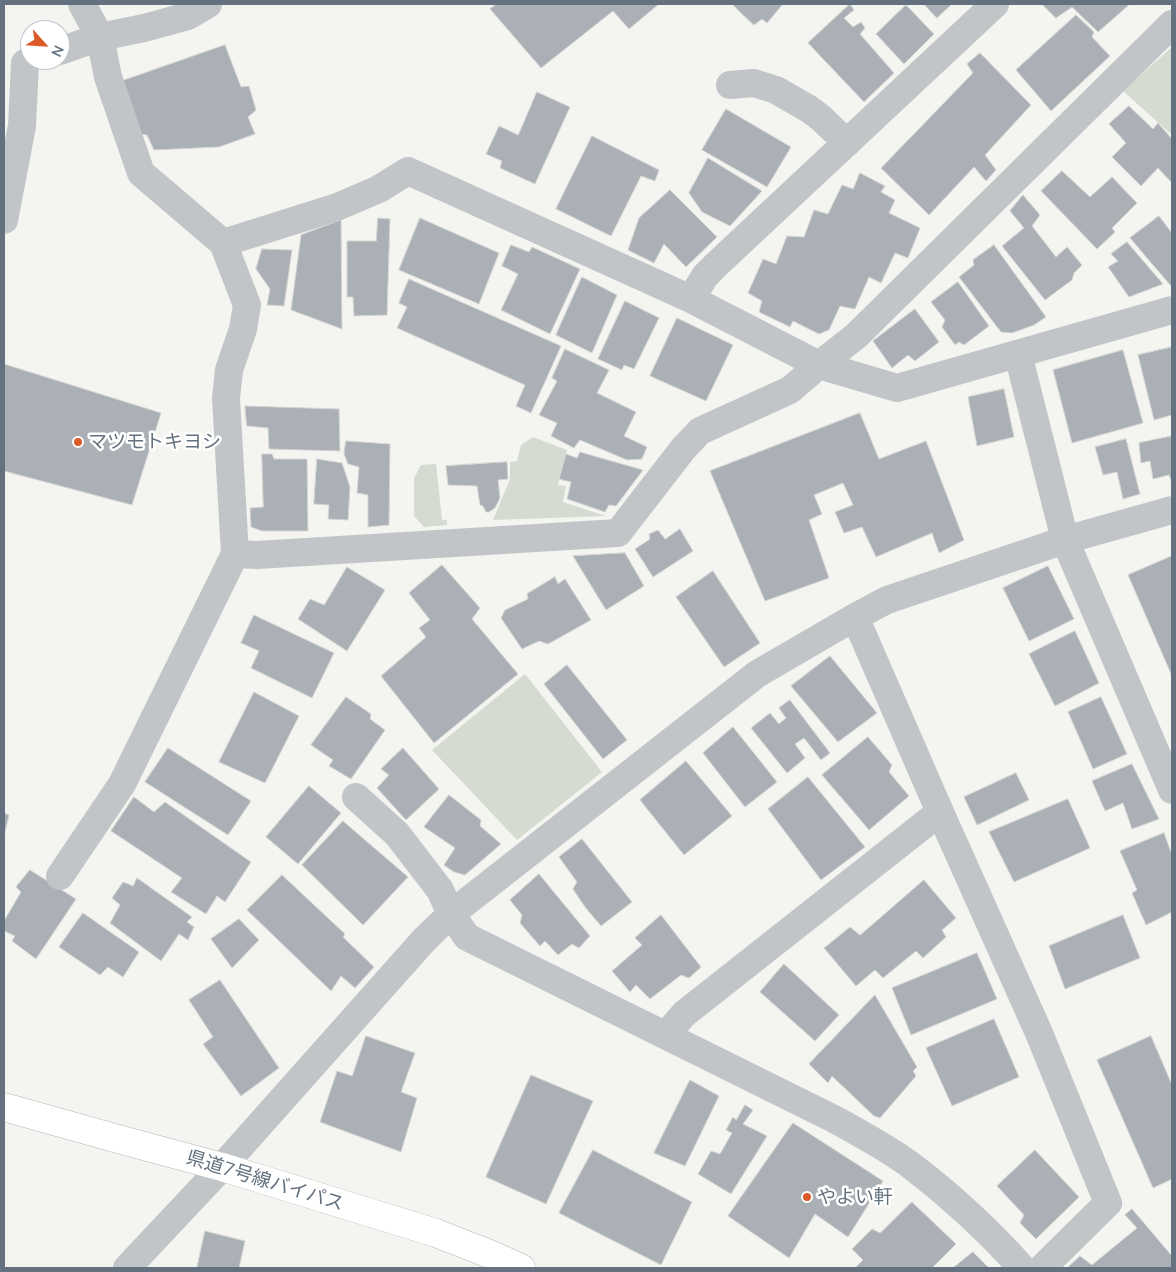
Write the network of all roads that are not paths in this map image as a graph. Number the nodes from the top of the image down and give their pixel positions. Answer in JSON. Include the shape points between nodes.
{"nodes":[{"id":1,"x":82,"y":4,"type":"edge"},
{"id":2,"x":208,"y":4,"type":"edge"},
{"id":3,"x":995,"y":4,"type":"edge"},
{"id":4,"x":1172,"y":24,"type":"edge"},
{"id":5,"x":100,"y":36,"type":"junction"},
{"id":6,"x":70,"y":47,"type":"edge"},
{"id":7,"x":21,"y":70,"type":"edge"},
{"id":8,"x":730,"y":85,"type":"dead end"},
{"id":9,"x":847,"y":143,"type":"junction"},
{"id":10,"x":4,"y":220,"type":"edge"},
{"id":11,"x":223,"y":243,"type":"junction"},
{"id":12,"x":691,"y":299,"type":"junction"},
{"id":13,"x":1172,"y":310,"type":"edge"},
{"id":14,"x":1018,"y":354,"type":"junction"},
{"id":15,"x":820,"y":365,"type":"junction"},
{"id":16,"x":1172,"y":510,"type":"edge"},
{"id":17,"x":1065,"y":540,"type":"junction"},
{"id":18,"x":235,"y":554,"type":"junction"},
{"id":19,"x":855,"y":617,"type":"junction"},
{"id":20,"x":1172,"y":790,"type":"edge"},
{"id":21,"x":356,"y":797,"type":"dead end"},
{"id":22,"x":940,"y":812,"type":"junction"},
{"id":23,"x":60,"y":876,"type":"dead end"},
{"id":24,"x":451,"y":914,"type":"junction"},
{"id":25,"x":666,"y":1035,"type":"junction"},
{"id":26,"x":4,"y":1107,"type":"edge"},
{"id":27,"x":222,"y":1167,"type":"junction"},
{"id":28,"x":127,"y":1268,"type":"edge"},
{"id":29,"x":521,"y":1268,"type":"edge"},
{"id":30,"x":1022,"y":1268,"type":"edge"},
{"id":31,"x":1042,"y":1268,"type":"edge"}],
"edges":[{"from":1,"to":5,"type":"street"},
{"from":2,"to":5,"type":"street","via":[[188,16]]},
{"from":3,"to":9,"type":"street"},
{"from":4,"to":15,"type":"street","via":[[856,336]]},
{"from":5,"to":6,"type":"street"},
{"from":5,"to":11,"type":"street","via":[[108,77],[141,173]]},
{"from":7,"to":10,"type":"street","via":[[22,126]]},
{"from":8,"to":9,"type":"street","via":[[754,83],[776,90],[809,109]]},
{"from":9,"to":12,"type":"street","via":[[718,264]]},
{"from":11,"to":12,"type":"street","via":[[337,208],[379,190],[408,171]]},
{"from":11,"to":18,"type":"street","via":[[247,305],[229,370],[226,398]]},
{"from":12,"to":15,"type":"street"},
{"from":13,"to":14,"type":"street"},
{"from":14,"to":15,"type":"street","via":[[896,388]]},
{"from":14,"to":17,"type":"street"},
{"from":15,"to":18,"type":"street","via":[[790,390],[700,430],[618,533]]},
{"from":16,"to":17,"type":"street"},
{"from":17,"to":19,"type":"street","via":[[887,600]]},
{"from":17,"to":20,"type":"street"},
{"from":18,"to":23,"type":"street","via":[[122,784]]},
{"from":19,"to":22,"type":"street"},
{"from":19,"to":24,"type":"street","via":[[757,674]]},
{"from":21,"to":24,"type":"street","via":[[397,834],[440,890]]},
{"from":22,"to":25,"type":"street","via":[[684,1014]]},
{"from":22,"to":31,"type":"street","via":[[1039,1033],[1108,1203]]},
{"from":24,"to":25,"type":"street","via":[[467,937]]},
{"from":24,"to":27,"type":"street","via":[[424,940]]},
{"from":25,"to":30,"type":"street","via":[[878,1143],[959,1205]]},
{"from":26,"to":27,"type":"main road","name":"県道7号線バイパス"},
{"from":27,"to":28,"type":"street"},
{"from":27,"to":29,"type":"main road","name":"県道7号線バイパス","via":[[436,1233]]}]}
